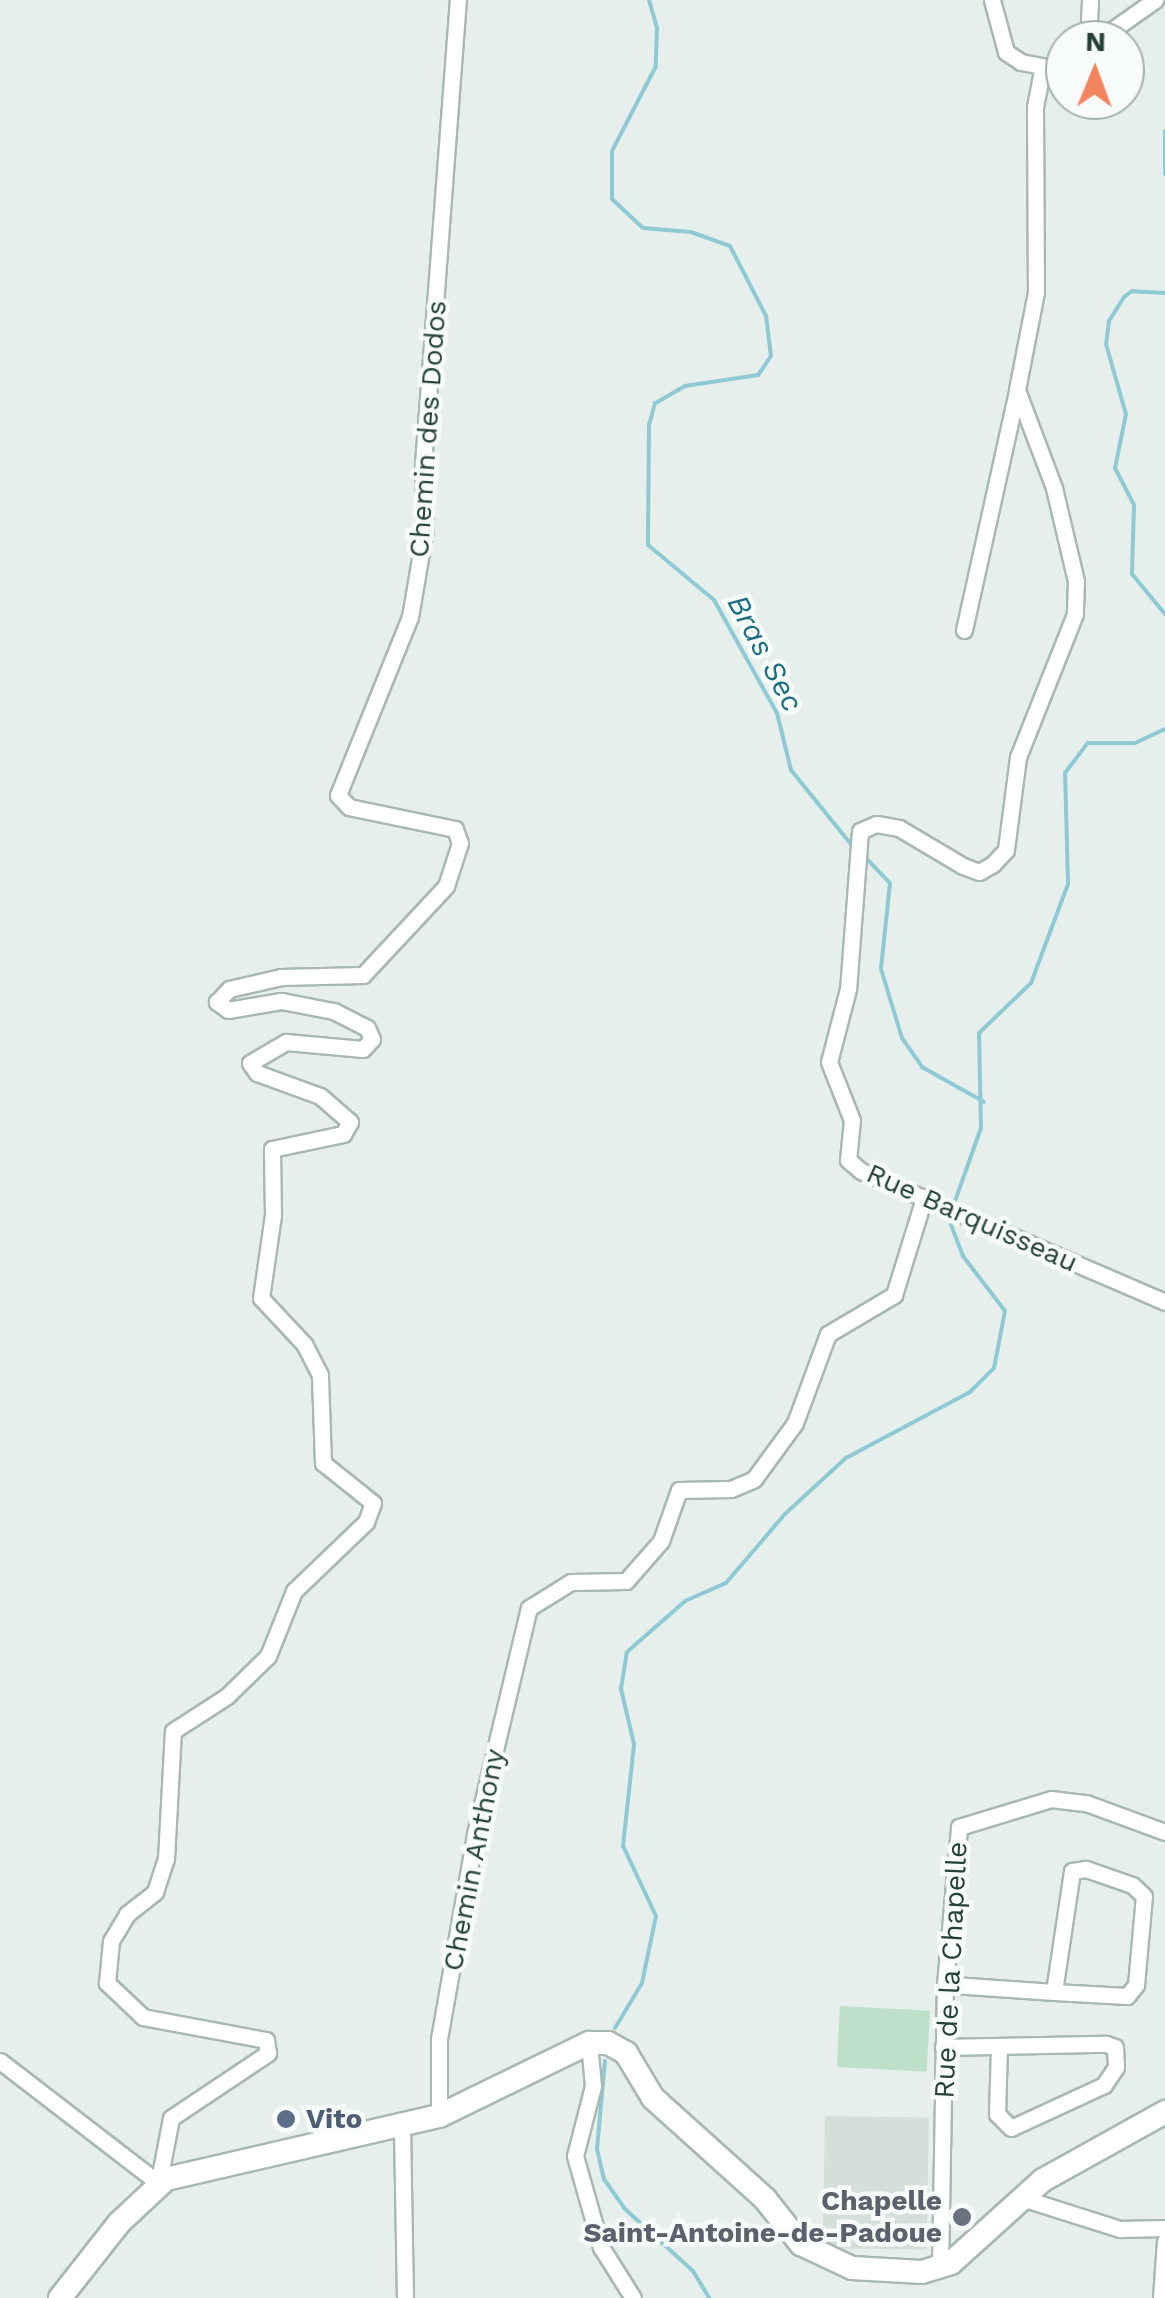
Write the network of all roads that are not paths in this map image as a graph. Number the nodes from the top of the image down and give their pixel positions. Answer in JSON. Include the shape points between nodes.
{"nodes":[{"id":1,"x":458,"y":0,"type":"edge"},
{"id":2,"x":992,"y":0,"type":"edge"},
{"id":3,"x":1155,"y":0,"type":"edge"},
{"id":4,"x":1126,"y":20,"type":"edge"},
{"id":5,"x":1045,"y":63,"type":"edge"},
{"id":6,"x":1045,"y":73,"type":"edge"},
{"id":7,"x":1017,"y":390,"type":"junction"},
{"id":8,"x":964,"y":630,"type":"dead end"},
{"id":9,"x":924,"y":1198,"type":"junction"},
{"id":10,"x":1165,"y":1302,"type":"edge"},
{"id":11,"x":1165,"y":1832,"type":"edge"},
{"id":12,"x":944,"y":1985,"type":"junction"},
{"id":13,"x":1054,"y":1992,"type":"junction"},
{"id":14,"x":589,"y":2042,"type":"junction"},
{"id":15,"x":998,"y":2046,"type":"junction"},
{"id":16,"x":943,"y":2048,"type":"junction"},
{"id":17,"x":0,"y":2061,"type":"edge"},
{"id":18,"x":1165,"y":2112,"type":"edge"},
{"id":19,"x":439,"y":2116,"type":"junction"},
{"id":20,"x":402,"y":2126,"type":"junction"},
{"id":21,"x":162,"y":2180,"type":"junction"},
{"id":22,"x":1022,"y":2198,"type":"junction"},
{"id":23,"x":1165,"y":2228,"type":"edge"},
{"id":24,"x":1165,"y":2242,"type":"edge"},
{"id":25,"x":940,"y":2269,"type":"junction"},
{"id":26,"x":60,"y":2298,"type":"edge"},
{"id":27,"x":405,"y":2298,"type":"edge"},
{"id":28,"x":634,"y":2298,"type":"edge"},
{"id":29,"x":1161,"y":2298,"type":"edge"}],
"edges":[{"from":1,"to":21,"type":"street","name":"Chemin des Dodos","via":[[423,464],[425,529],[410,617],[338,796],[349,807],[454,828],[460,843],[446,886],[363,974],[281,978],[228,989],[218,1002],[228,1010],[280,1001],[332,1010],[367,1028],[372,1039],[363,1049],[286,1042],[250,1064],[320,1096],[350,1122],[343,1134],[272,1149],[261,1298],[304,1344],[320,1376],[323,1463],[335,1479],[373,1502],[366,1522],[294,1590],[268,1656],[227,1696],[174,1731],[166,1859],[155,1892],[126,1914],[111,1941],[107,1984],[143,2016],[266,2040],[268,2054],[171,2118]]},
{"from":2,"to":5,"type":"street","via":[[1006,52],[1021,62]]},
{"from":3,"to":4,"type":"street"},
{"from":6,"to":7,"type":"street","via":[[1035,106],[1036,292]]},
{"from":7,"to":8,"type":"street"},
{"from":7,"to":9,"type":"street","name":"Rue Barquisseau","via":[[1054,488],[1076,580],[1075,614],[1018,757],[1006,850],[994,864],[979,872],[963,866],[899,828],[876,824],[860,831],[848,989],[828,1048],[852,1120],[848,1160]]},
{"from":9,"to":10,"type":"street","name":"Rue Barquisseau"},
{"from":9,"to":19,"type":"street","name":"Chemin Anthony","via":[[894,1295],[828,1334],[796,1423],[754,1479],[731,1489],[678,1490],[662,1541],[626,1580],[571,1582],[529,1608],[474,1834],[439,2039]]},
{"from":11,"to":12,"type":"street","name":"Rue de la Chapelle","via":[[1086,1803],[1051,1800],[959,1827]]},
{"from":12,"to":13,"type":"street"},
{"from":12,"to":16,"type":"street","name":"Rue de la Chapelle"},
{"from":13,"to":13,"type":"street","via":[[1127,1996],[1136,1985],[1144,1896],[1132,1885],[1086,1869],[1072,1871]]},
{"from":14,"to":19,"type":"main road"},
{"from":14,"to":25,"type":"main road","via":[[626,2053],[653,2098],[765,2199],[814,2254],[882,2271]]},
{"from":14,"to":28,"type":"street","via":[[593,2086],[575,2156],[601,2247]]},
{"from":15,"to":15,"type":"street","via":[[998,2114],[1011,2128],[1104,2084],[1116,2067],[1115,2047],[1106,2044]]},
{"from":15,"to":16,"type":"street"},
{"from":16,"to":25,"type":"street","name":"Rue de la Chapelle"},
{"from":17,"to":21,"type":"street"},
{"from":18,"to":22,"type":"main road"},
{"from":19,"to":20,"type":"main road"},
{"from":20,"to":21,"type":"main road"},
{"from":20,"to":27,"type":"street","via":[[410,2278]]},
{"from":21,"to":26,"type":"main road"},
{"from":22,"to":23,"type":"street","via":[[1120,2230]]},
{"from":22,"to":25,"type":"main road"},
{"from":24,"to":29,"type":"street"}]}
